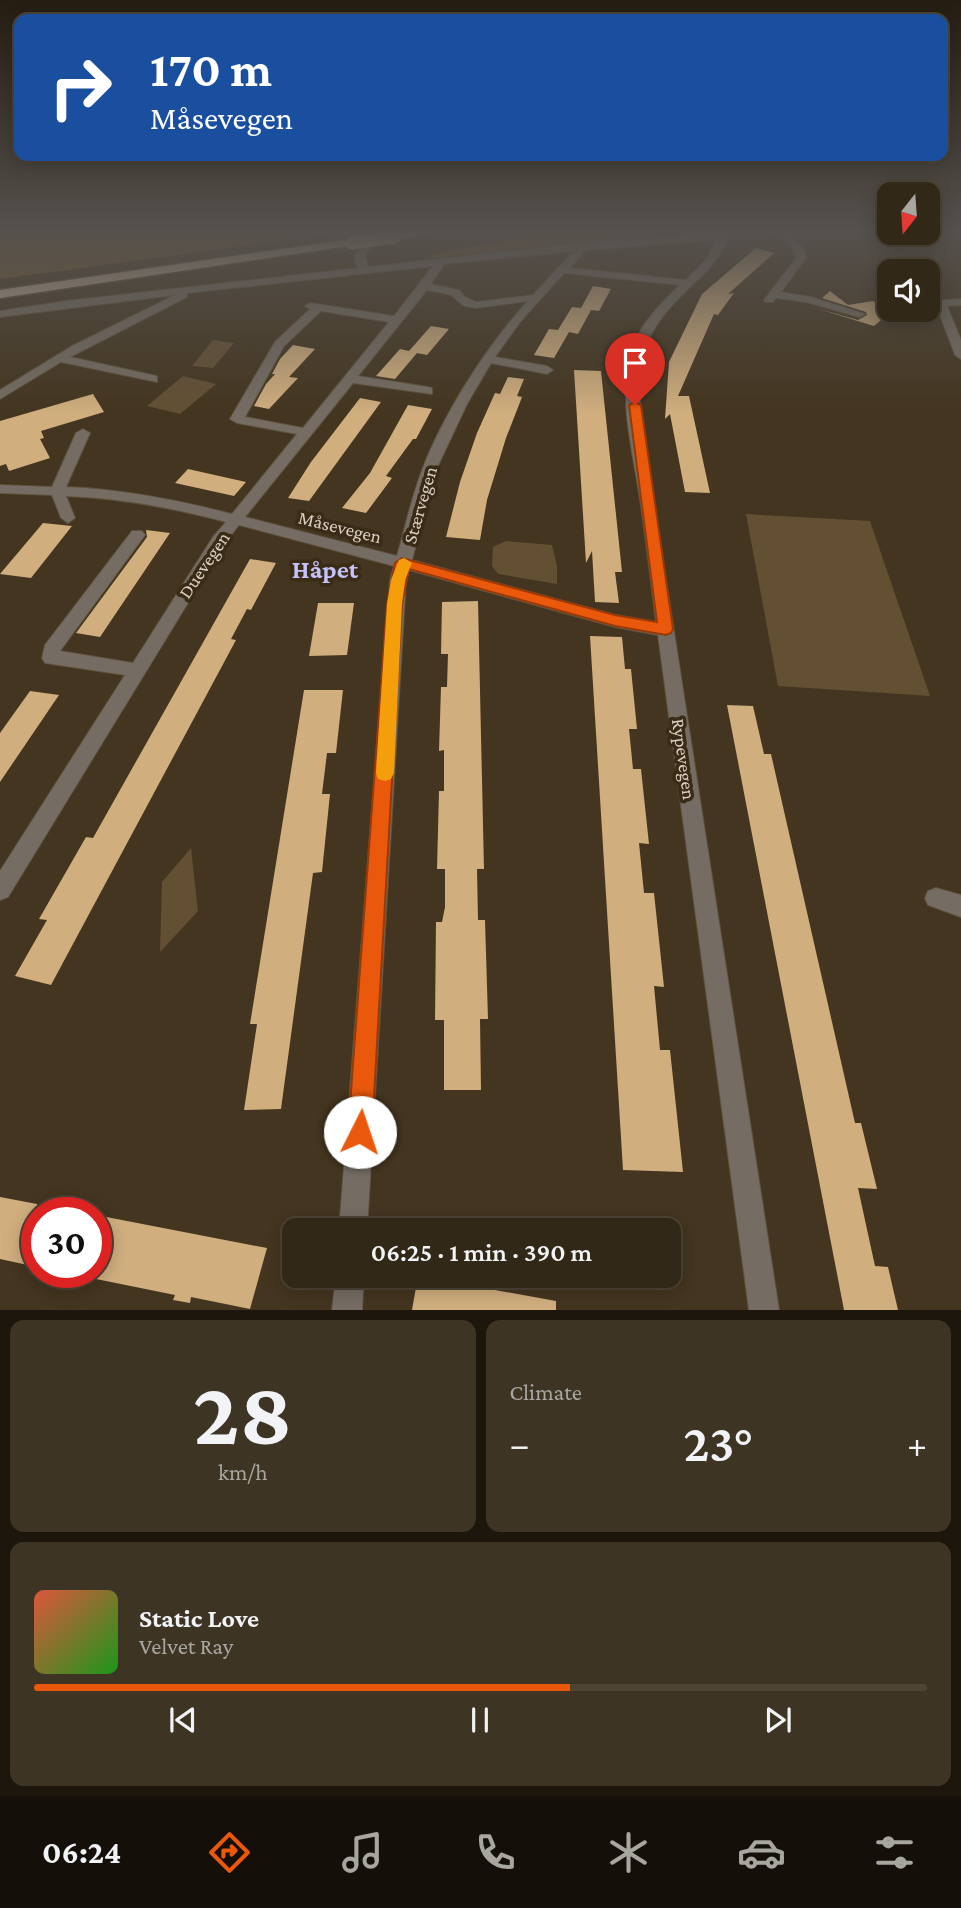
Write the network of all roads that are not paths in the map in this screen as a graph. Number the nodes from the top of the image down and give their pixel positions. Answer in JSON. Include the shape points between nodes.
{"nodes":[{"id":1,"x":20,"y":291,"type":"edge"},
{"id":2,"x":184,"y":291,"type":"edge"},
{"id":3,"x":191,"y":291,"type":"edge"},
{"id":4,"x":420,"y":291,"type":"edge"},
{"id":5,"x":451,"y":291,"type":"edge"},
{"id":6,"x":541,"y":291,"type":"edge"},
{"id":7,"x":681,"y":291,"type":"edge"},
{"id":8,"x":776,"y":291,"type":"edge"},
{"id":9,"x":0,"y":294,"type":"edge"},
{"id":10,"x":534,"y":298,"type":"junction"},
{"id":11,"x":961,"y":302,"type":"edge"},
{"id":12,"x":941,"y":304,"type":"joint"},
{"id":13,"x":305,"y":305,"type":"dead end"},
{"id":14,"x":319,"y":307,"type":"junction"},
{"id":15,"x":0,"y":314,"type":"edge"},
{"id":16,"x":859,"y":314,"type":"dead end"},
{"id":17,"x":397,"y":320,"type":"junction"},
{"id":18,"x":961,"y":355,"type":"edge"},
{"id":19,"x":58,"y":358,"type":"junction"},
{"id":20,"x":487,"y":359,"type":"junction"},
{"id":21,"x":547,"y":370,"type":"dead end"},
{"id":22,"x":348,"y":378,"type":"junction"},
{"id":23,"x":153,"y":379,"type":"dead end"},
{"id":24,"x":428,"y":391,"type":"dead end"},
{"id":25,"x":0,"y":395,"type":"edge"},
{"id":26,"x":304,"y":432,"type":"junction"},
{"id":27,"x":83,"y":433,"type":"dead end"},
{"id":28,"x":0,"y":489,"type":"edge"},
{"id":29,"x":57,"y":491,"type":"junction"},
{"id":30,"x":68,"y":518,"type":"dead end"},
{"id":31,"x":236,"y":520,"type":"junction"},
{"id":32,"x":137,"y":534,"type":"dead end"},
{"id":33,"x":402,"y":563,"type":"junction"},
{"id":34,"x":666,"y":629,"type":"junction"},
{"id":35,"x":137,"y":670,"type":"junction"},
{"id":36,"x":0,"y":890,"type":"edge"},
{"id":37,"x":936,"y":898,"type":"dead end"},
{"id":38,"x":961,"y":906,"type":"edge"},
{"id":39,"x":355,"y":1218,"type":"edge"},
{"id":40,"x":349,"y":1288,"type":"edge"},
{"id":41,"x":347,"y":1310,"type":"edge"},
{"id":42,"x":764,"y":1310,"type":"edge"}],
"edges":[{"from":1,"to":9,"type":"highway","bridge":true},
{"from":2,"to":15,"type":"street"},
{"from":3,"to":19,"type":"street"},
{"from":4,"to":17,"type":"street","name":"Duevegen"},
{"from":5,"to":10,"type":"street","via":[[474,304]]},
{"from":6,"to":10,"type":"street","name":"Stærvegen"},
{"from":7,"to":34,"type":"street","name":"Rypevegen","via":[[649,327],[635,362],[640,447]]},
{"from":8,"to":16,"type":"street","via":[[771,298],[807,299]]},
{"from":10,"to":20,"type":"street","name":"Stærvegen"},
{"from":11,"to":12,"type":"street"},
{"from":12,"to":18,"type":"street"},
{"from":13,"to":14,"type":"street"},
{"from":14,"to":17,"type":"street"},
{"from":14,"to":26,"type":"street","via":[[279,344],[237,419]]},
{"from":17,"to":22,"type":"street","name":"Duevegen"},
{"from":19,"to":23,"type":"street"},
{"from":19,"to":25,"type":"street"},
{"from":20,"to":21,"type":"street"},
{"from":20,"to":33,"type":"street","name":"Stærvegen","via":[[428,472]]},
{"from":22,"to":24,"type":"street"},
{"from":22,"to":26,"type":"street","name":"Duevegen"},
{"from":26,"to":31,"type":"street","name":"Duevegen"},
{"from":27,"to":29,"type":"street"},
{"from":28,"to":29,"type":"street","name":"Måsevegen"},
{"from":29,"to":30,"type":"street"},
{"from":29,"to":31,"type":"street","name":"Måsevegen","via":[[130,496]]},
{"from":31,"to":33,"type":"street","name":"Måsevegen"},
{"from":31,"to":35,"type":"street","name":"Duevegen"},
{"from":32,"to":35,"type":"street","via":[[51,650],[51,658]]},
{"from":33,"to":34,"type":"street","name":"Måsevegen","via":[[615,621]]},
{"from":33,"to":39,"type":"street","name":"Stærvegen","via":[[395,604]]},
{"from":34,"to":42,"type":"street","name":"Rypevegen"},
{"from":35,"to":36,"type":"street","name":"Duevegen"},
{"from":37,"to":38,"type":"street"},
{"from":40,"to":41,"type":"street"}]}
